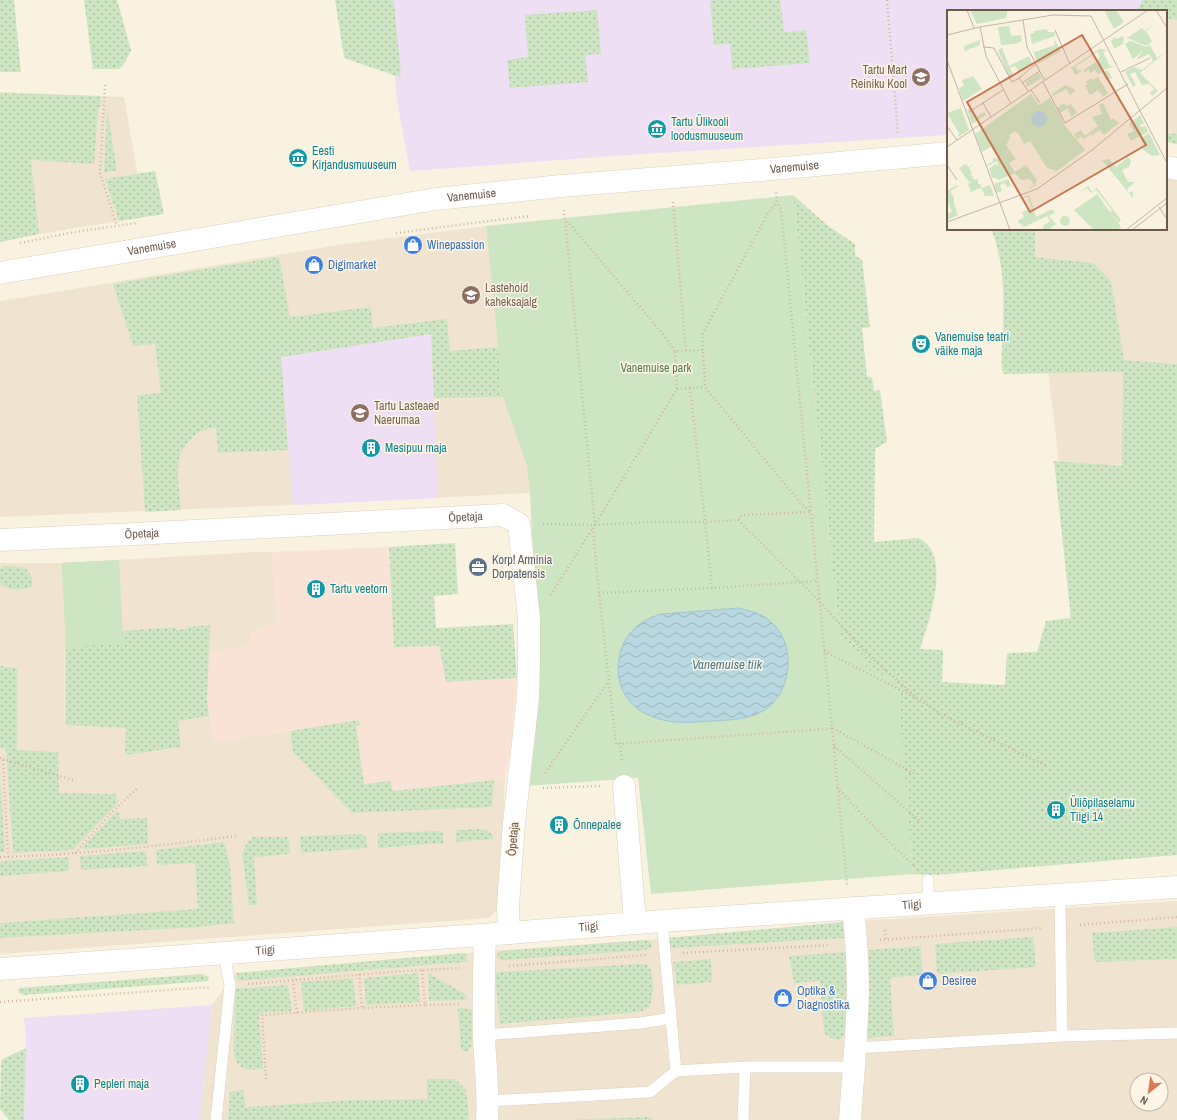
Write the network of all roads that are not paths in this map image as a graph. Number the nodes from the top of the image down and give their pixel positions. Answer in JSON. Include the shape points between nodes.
{"nodes":[{"id":1,"x":947,"y":153,"type":"edge"},
{"id":2,"x":1167,"y":168,"type":"edge"},
{"id":3,"x":1177,"y":169,"type":"edge"},
{"id":4,"x":0,"y":273,"type":"edge"},
{"id":5,"x":0,"y":540,"type":"edge"},
{"id":6,"x":624,"y":786,"type":"road end"},
{"id":7,"x":928,"y":880,"type":"road end"},
{"id":8,"x":1177,"y":887,"type":"edge"},
{"id":9,"x":1060,"y":895,"type":"junction"},
{"id":10,"x":928,"y":903,"type":"junction"},
{"id":11,"x":853,"y":908,"type":"junction"},
{"id":12,"x":662,"y":921,"type":"junction"},
{"id":13,"x":635,"y":923,"type":"junction"},
{"id":14,"x":509,"y":933,"type":"junction"},
{"id":15,"x":486,"y":935,"type":"junction"},
{"id":16,"x":224,"y":953,"type":"junction"},
{"id":17,"x":0,"y":969,"type":"edge"},
{"id":18,"x":672,"y":1018,"type":"junction"},
{"id":19,"x":1177,"y":1033,"type":"edge"},
{"id":20,"x":484,"y":1035,"type":"junction"},
{"id":21,"x":1062,"y":1036,"type":"junction"},
{"id":22,"x":854,"y":1057,"type":"junction"},
{"id":23,"x":745,"y":1066,"type":"junction"},
{"id":24,"x":676,"y":1071,"type":"junction"},
{"id":25,"x":488,"y":1111,"type":"edge"},
{"id":26,"x":216,"y":1120,"type":"edge"},
{"id":27,"x":743,"y":1120,"type":"edge"},
{"id":28,"x":850,"y":1120,"type":"edge"}],
"edges":[{"from":1,"to":4,"type":"street","name":"Vanemuise","via":[[436,199]]},
{"from":2,"to":3,"type":"street"},
{"from":5,"to":14,"type":"street","name":"Õpetaja","via":[[503,515],[519,524],[529,619],[528,698],[511,861]]},
{"from":6,"to":13,"type":"street"},
{"from":7,"to":10,"type":"lane"},
{"from":8,"to":9,"type":"street","name":"Tiigi"},
{"from":9,"to":10,"type":"street","name":"Tiigi"},
{"from":9,"to":21,"type":"lane"},
{"from":10,"to":11,"type":"street","name":"Tiigi"},
{"from":11,"to":12,"type":"street","name":"Tiigi"},
{"from":11,"to":22,"type":"street","via":[[858,991]]},
{"from":12,"to":13,"type":"street","name":"Tiigi"},
{"from":12,"to":18,"type":"lane"},
{"from":13,"to":14,"type":"street","name":"Tiigi"},
{"from":14,"to":15,"type":"street","name":"Tiigi"},
{"from":15,"to":16,"type":"street","name":"Tiigi"},
{"from":15,"to":20,"type":"street"},
{"from":16,"to":17,"type":"street","name":"Tiigi"},
{"from":16,"to":26,"type":"lane","via":[[230,986]]},
{"from":18,"to":20,"type":"lane","via":[[640,1023]]},
{"from":18,"to":24,"type":"lane"},
{"from":19,"to":21,"type":"lane"},
{"from":20,"to":25,"type":"street"},
{"from":21,"to":22,"type":"lane"},
{"from":22,"to":23,"type":"lane"},
{"from":22,"to":28,"type":"street"},
{"from":23,"to":24,"type":"lane"},
{"from":23,"to":27,"type":"lane"},
{"from":24,"to":25,"type":"lane","via":[[650,1092]]}]}
